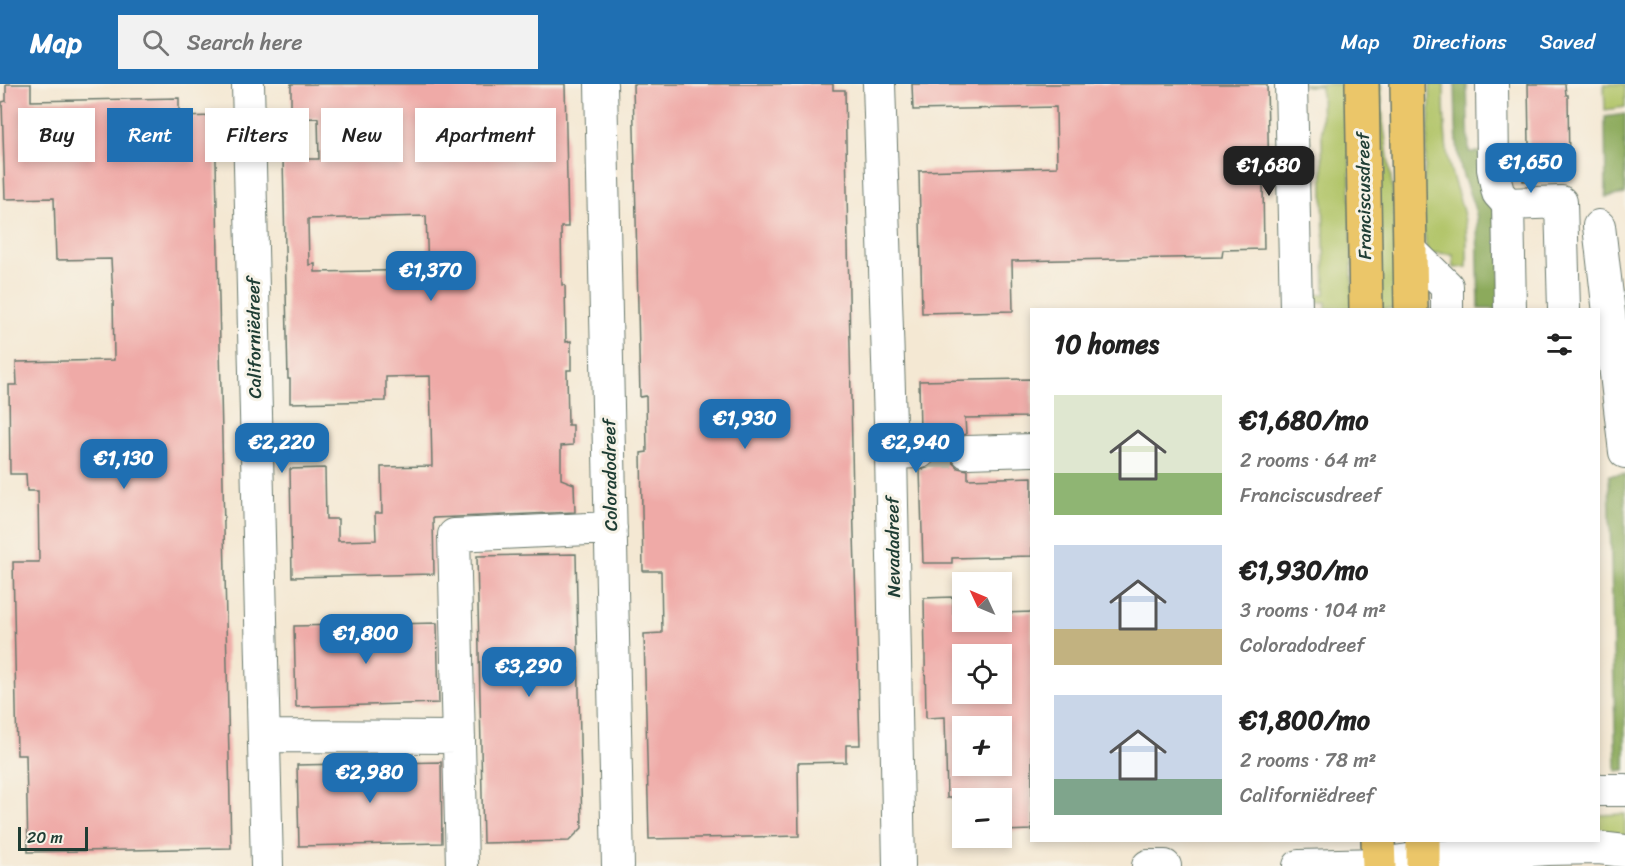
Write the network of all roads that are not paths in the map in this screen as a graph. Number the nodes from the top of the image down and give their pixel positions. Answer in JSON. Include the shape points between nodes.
{"nodes":[{"id":1,"x":248,"y":84,"type":"edge"},
{"id":2,"x":601,"y":84,"type":"edge"},
{"id":3,"x":879,"y":84,"type":"edge"},
{"id":4,"x":1291,"y":84,"type":"edge"},
{"id":5,"x":1362,"y":84,"type":"edge"},
{"id":6,"x":1407,"y":84,"type":"edge"},
{"id":7,"x":1492,"y":84,"type":"edge"},
{"id":8,"x":1508,"y":204,"type":"junction"},
{"id":9,"x":1599,"y":226,"type":"dead end"},
{"id":10,"x":1409,"y":249,"type":"junction"},
{"id":11,"x":1296,"y":308,"type":"edge"},
{"id":12,"x":1366,"y":308,"type":"edge"},
{"id":13,"x":1411,"y":308,"type":"edge"},
{"id":14,"x":1447,"y":308,"type":"edge"},
{"id":15,"x":1510,"y":308,"type":"edge"},
{"id":16,"x":1564,"y":308,"type":"edge"},
{"id":17,"x":1030,"y":450,"type":"edge"},
{"id":18,"x":967,"y":452,"type":"tunnel mouth"},
{"id":19,"x":1616,"y":453,"type":"edge"},
{"id":20,"x":611,"y":528,"type":"junction"},
{"id":21,"x":264,"y":736,"type":"junction"},
{"id":22,"x":459,"y":737,"type":"junction"},
{"id":23,"x":1600,"y":790,"type":"edge"},
{"id":24,"x":1625,"y":790,"type":"edge"},
{"id":25,"x":1309,"y":842,"type":"edge"},
{"id":26,"x":1625,"y":851,"type":"edge"},
{"id":27,"x":1423,"y":854,"type":"edge"},
{"id":28,"x":1378,"y":857,"type":"edge"},
{"id":29,"x":267,"y":866,"type":"edge"},
{"id":30,"x":462,"y":866,"type":"edge"},
{"id":31,"x":618,"y":866,"type":"edge"},
{"id":32,"x":899,"y":866,"type":"edge"},
{"id":33,"x":1148,"y":866,"type":"edge"},
{"id":34,"x":1165,"y":866,"type":"edge"},
{"id":35,"x":1299,"y":866,"type":"edge"},
{"id":36,"x":1310,"y":866,"type":"edge"}],
"edges":[{"from":1,"to":21,"type":"street","name":"Californiëdreef"},
{"from":2,"to":20,"type":"street","name":"Coloradodreef"},
{"from":3,"to":32,"type":"street","name":"Nevadadreef","via":[[905,452]]},
{"from":4,"to":11,"type":"street"},
{"from":5,"to":12,"type":"main road","name":"Franciscusdreef"},
{"from":6,"to":10,"type":"main road"},
{"from":7,"to":8,"type":"street","via":[[1493,169],[1498,193]]},
{"from":8,"to":15,"type":"street"},
{"from":8,"to":16,"type":"street","via":[[1561,202]]},
{"from":9,"to":19,"type":"street"},
{"from":10,"to":13,"type":"main road"},
{"from":10,"to":14,"type":"street","via":[[1447,286]]},
{"from":17,"to":18,"type":"street"},
{"from":20,"to":22,"type":"street","via":[[454,535]]},
{"from":20,"to":31,"type":"street","name":"Coloradodreef"},
{"from":21,"to":22,"type":"street"},
{"from":21,"to":29,"type":"street","name":"Californiëdreef"},
{"from":22,"to":30,"type":"street"},
{"from":23,"to":24,"type":"street"},
{"from":25,"to":36,"type":"street"},
{"from":26,"to":27,"type":"street","via":[[1599,848]]},
{"from":27,"to":28,"type":"street"},
{"from":28,"to":36,"type":"street"},
{"from":33,"to":34,"type":"street"},
{"from":35,"to":36,"type":"street"}]}
